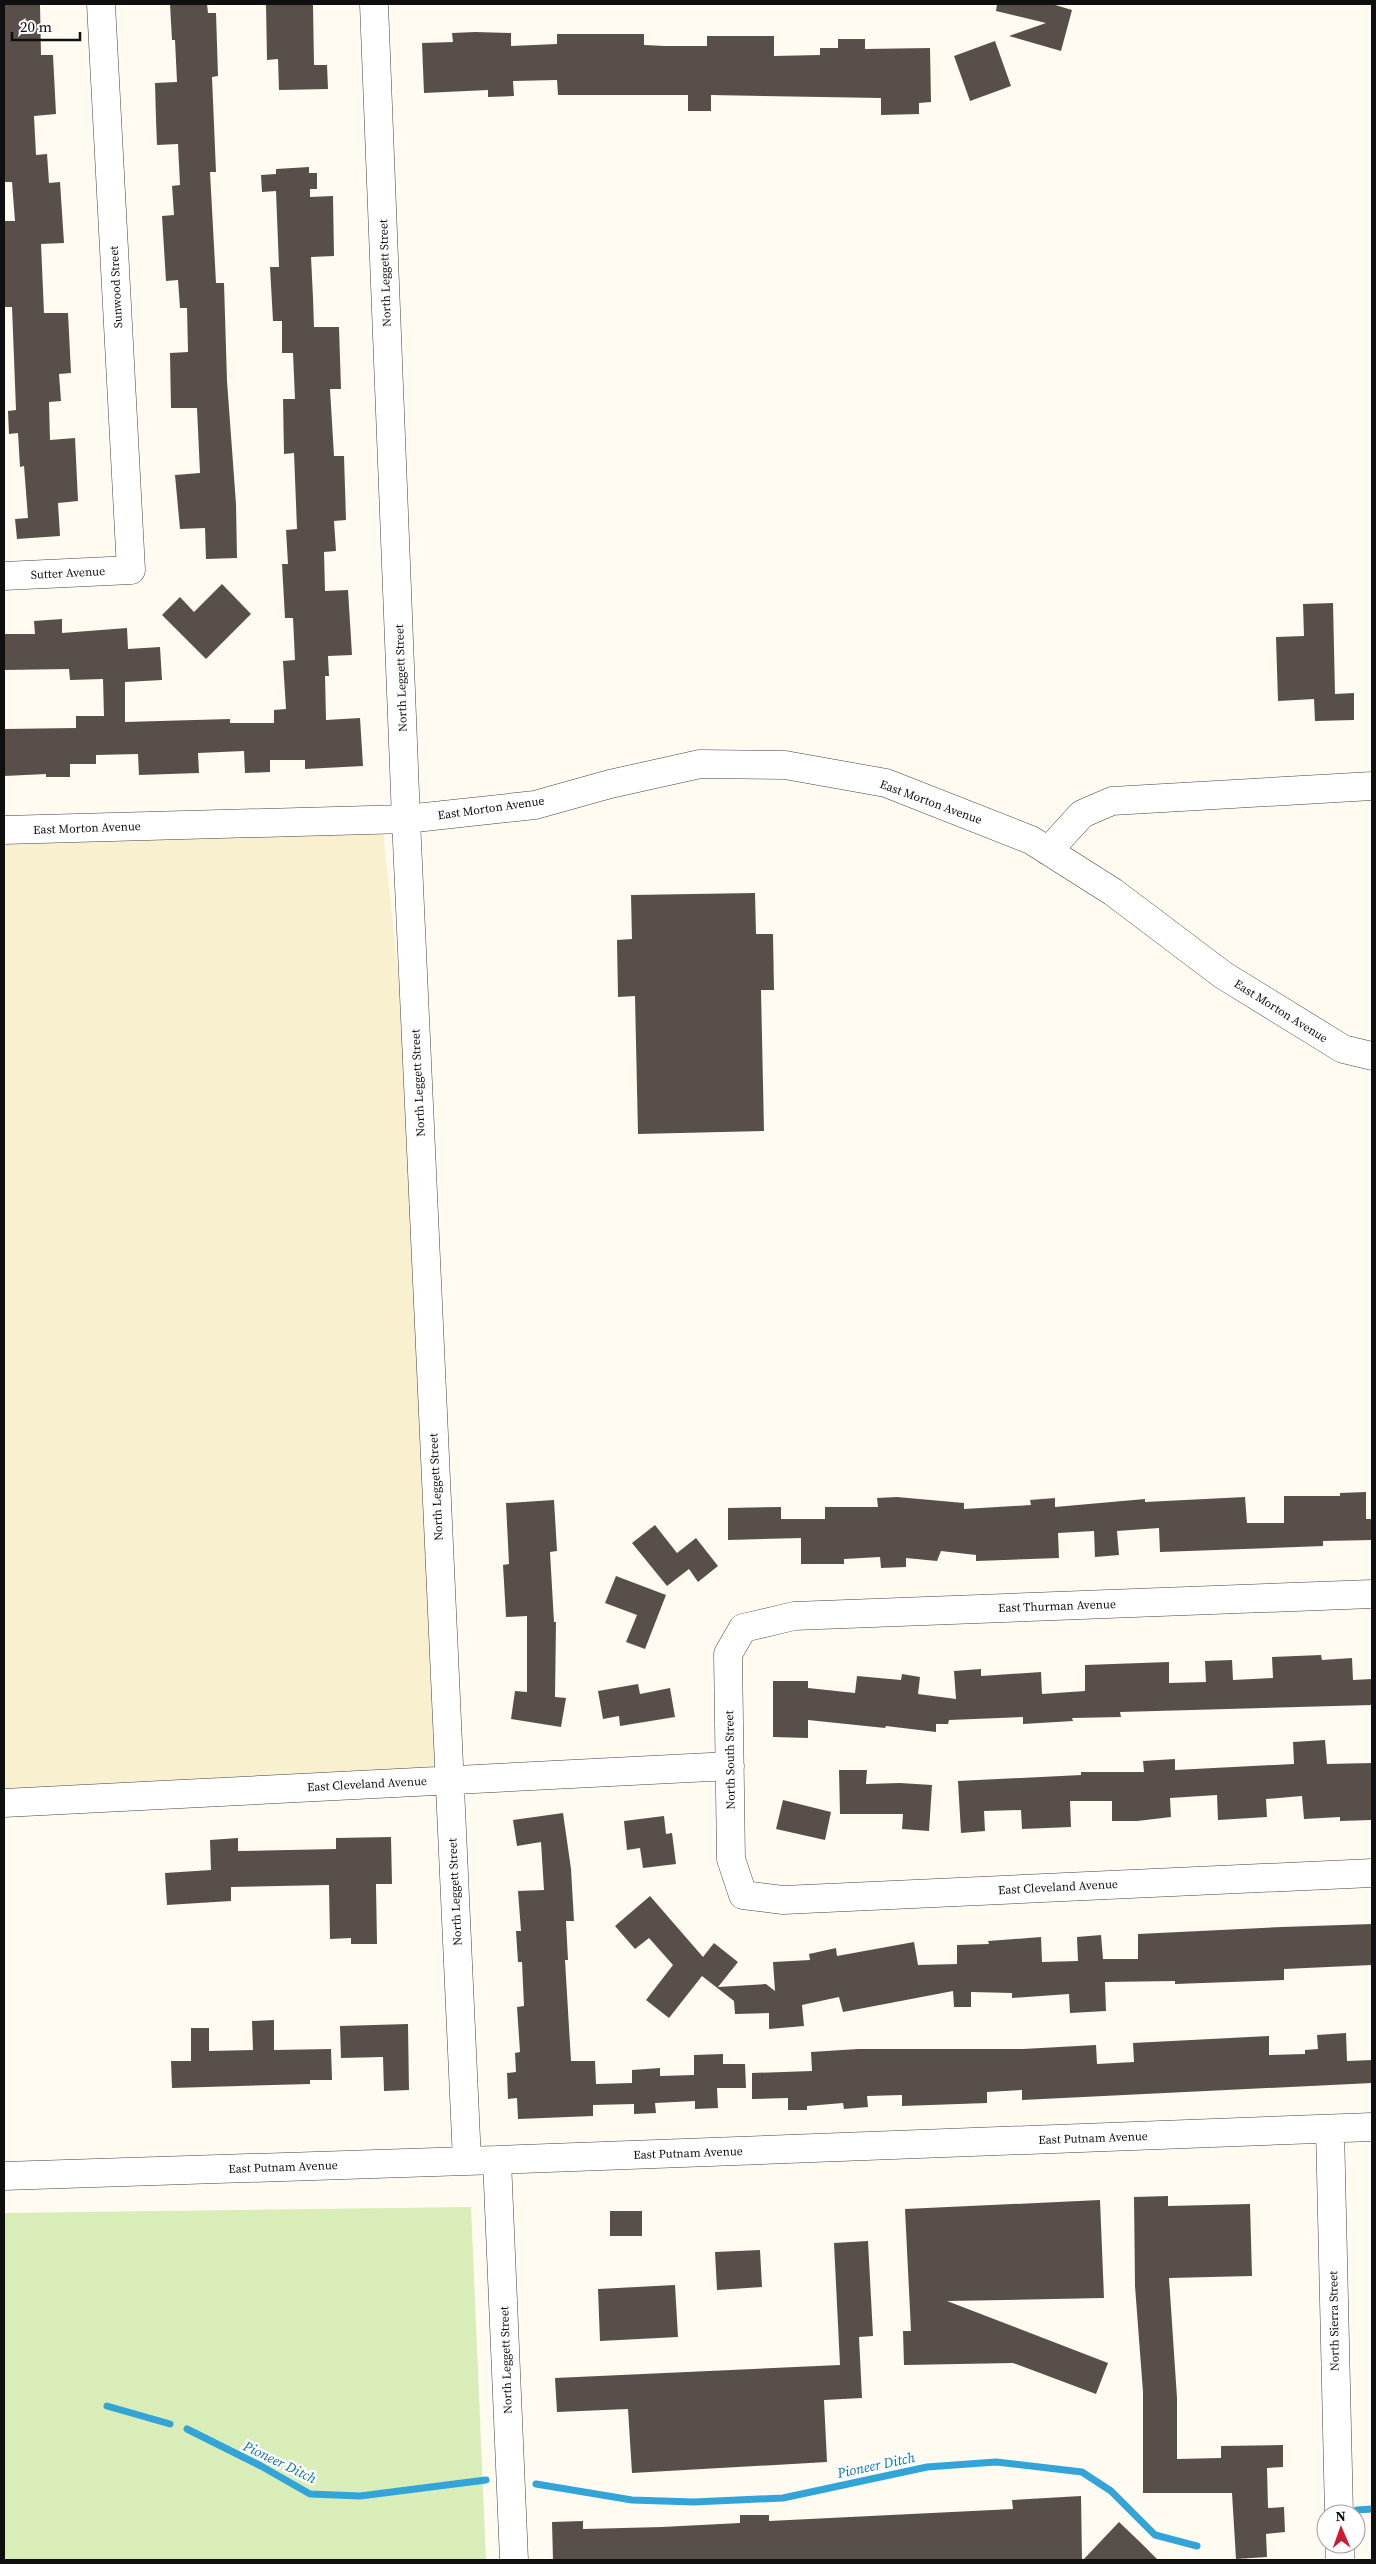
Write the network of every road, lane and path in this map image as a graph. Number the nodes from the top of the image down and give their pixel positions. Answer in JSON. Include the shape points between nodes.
{"nodes":[{"id":1,"x":101,"y":4,"type":"edge"},
{"id":2,"x":374,"y":4,"type":"edge"},
{"id":3,"x":131,"y":570,"type":"joint"},
{"id":4,"x":4,"y":576,"type":"edge"},
{"id":5,"x":1372,"y":786,"type":"edge"},
{"id":6,"x":406,"y":819,"type":"junction"},
{"id":7,"x":4,"y":830,"type":"edge"},
{"id":8,"x":1048,"y":851,"type":"junction"},
{"id":9,"x":1372,"y":1056,"type":"edge"},
{"id":10,"x":1372,"y":1594,"type":"edge"},
{"id":11,"x":743,"y":1628,"type":"joint"},
{"id":12,"x":730,"y":1766,"type":"junction"},
{"id":13,"x":450,"y":1780,"type":"junction"},
{"id":14,"x":4,"y":1804,"type":"edge"},
{"id":15,"x":1372,"y":1873,"type":"edge"},
{"id":16,"x":743,"y":1895,"type":"joint"},
{"id":17,"x":1372,"y":2127,"type":"edge"},
{"id":18,"x":1330,"y":2129,"type":"junction"},
{"id":19,"x":497,"y":2160,"type":"junction"},
{"id":20,"x":467,"y":2161,"type":"junction"},
{"id":21,"x":4,"y":2176,"type":"edge"},
{"id":22,"x":1339,"y":2504,"type":"edge"},
{"id":23,"x":514,"y":2560,"type":"edge"}],
"edges":[{"from":1,"to":3,"type":"street","name":"Sunwood Street"},
{"from":2,"to":6,"type":"street","name":"North Leggett Street"},
{"from":3,"to":4,"type":"street","name":"Sutter Avenue"},
{"from":5,"to":8,"type":"street","via":[[1112,801],[1082,814]]},
{"from":6,"to":7,"type":"street","name":"East Morton Avenue"},
{"from":6,"to":8,"type":"street","name":"East Morton Avenue","via":[[535,804],[700,764],[786,765],[886,783],[1031,840]]},
{"from":6,"to":13,"type":"street","name":"North Leggett Street"},
{"from":8,"to":9,"type":"street","name":"East Morton Avenue","via":[[1113,892],[1223,975],[1343,1049]]},
{"from":10,"to":11,"type":"street","name":"East Thurman Avenue","via":[[794,1616]]},
{"from":11,"to":12,"type":"street","name":"North South Street","via":[[728,1654]]},
{"from":12,"to":13,"type":"street","name":"East Cleveland Avenue"},
{"from":12,"to":16,"type":"street","name":"North South Street","via":[[731,1859]]},
{"from":13,"to":14,"type":"street","name":"East Cleveland Avenue"},
{"from":13,"to":20,"type":"street","name":"North Leggett Street"},
{"from":15,"to":16,"type":"street","name":"East Cleveland Avenue","via":[[783,1900]]},
{"from":17,"to":18,"type":"street","name":"East Putnam Avenue"},
{"from":18,"to":19,"type":"street","name":"East Putnam Avenue"},
{"from":18,"to":22,"type":"street","name":"North Sierra Street"},
{"from":19,"to":20,"type":"street","name":"East Putnam Avenue"},
{"from":19,"to":23,"type":"street","name":"North Leggett Street"},
{"from":20,"to":21,"type":"street","name":"East Putnam Avenue"}]}
